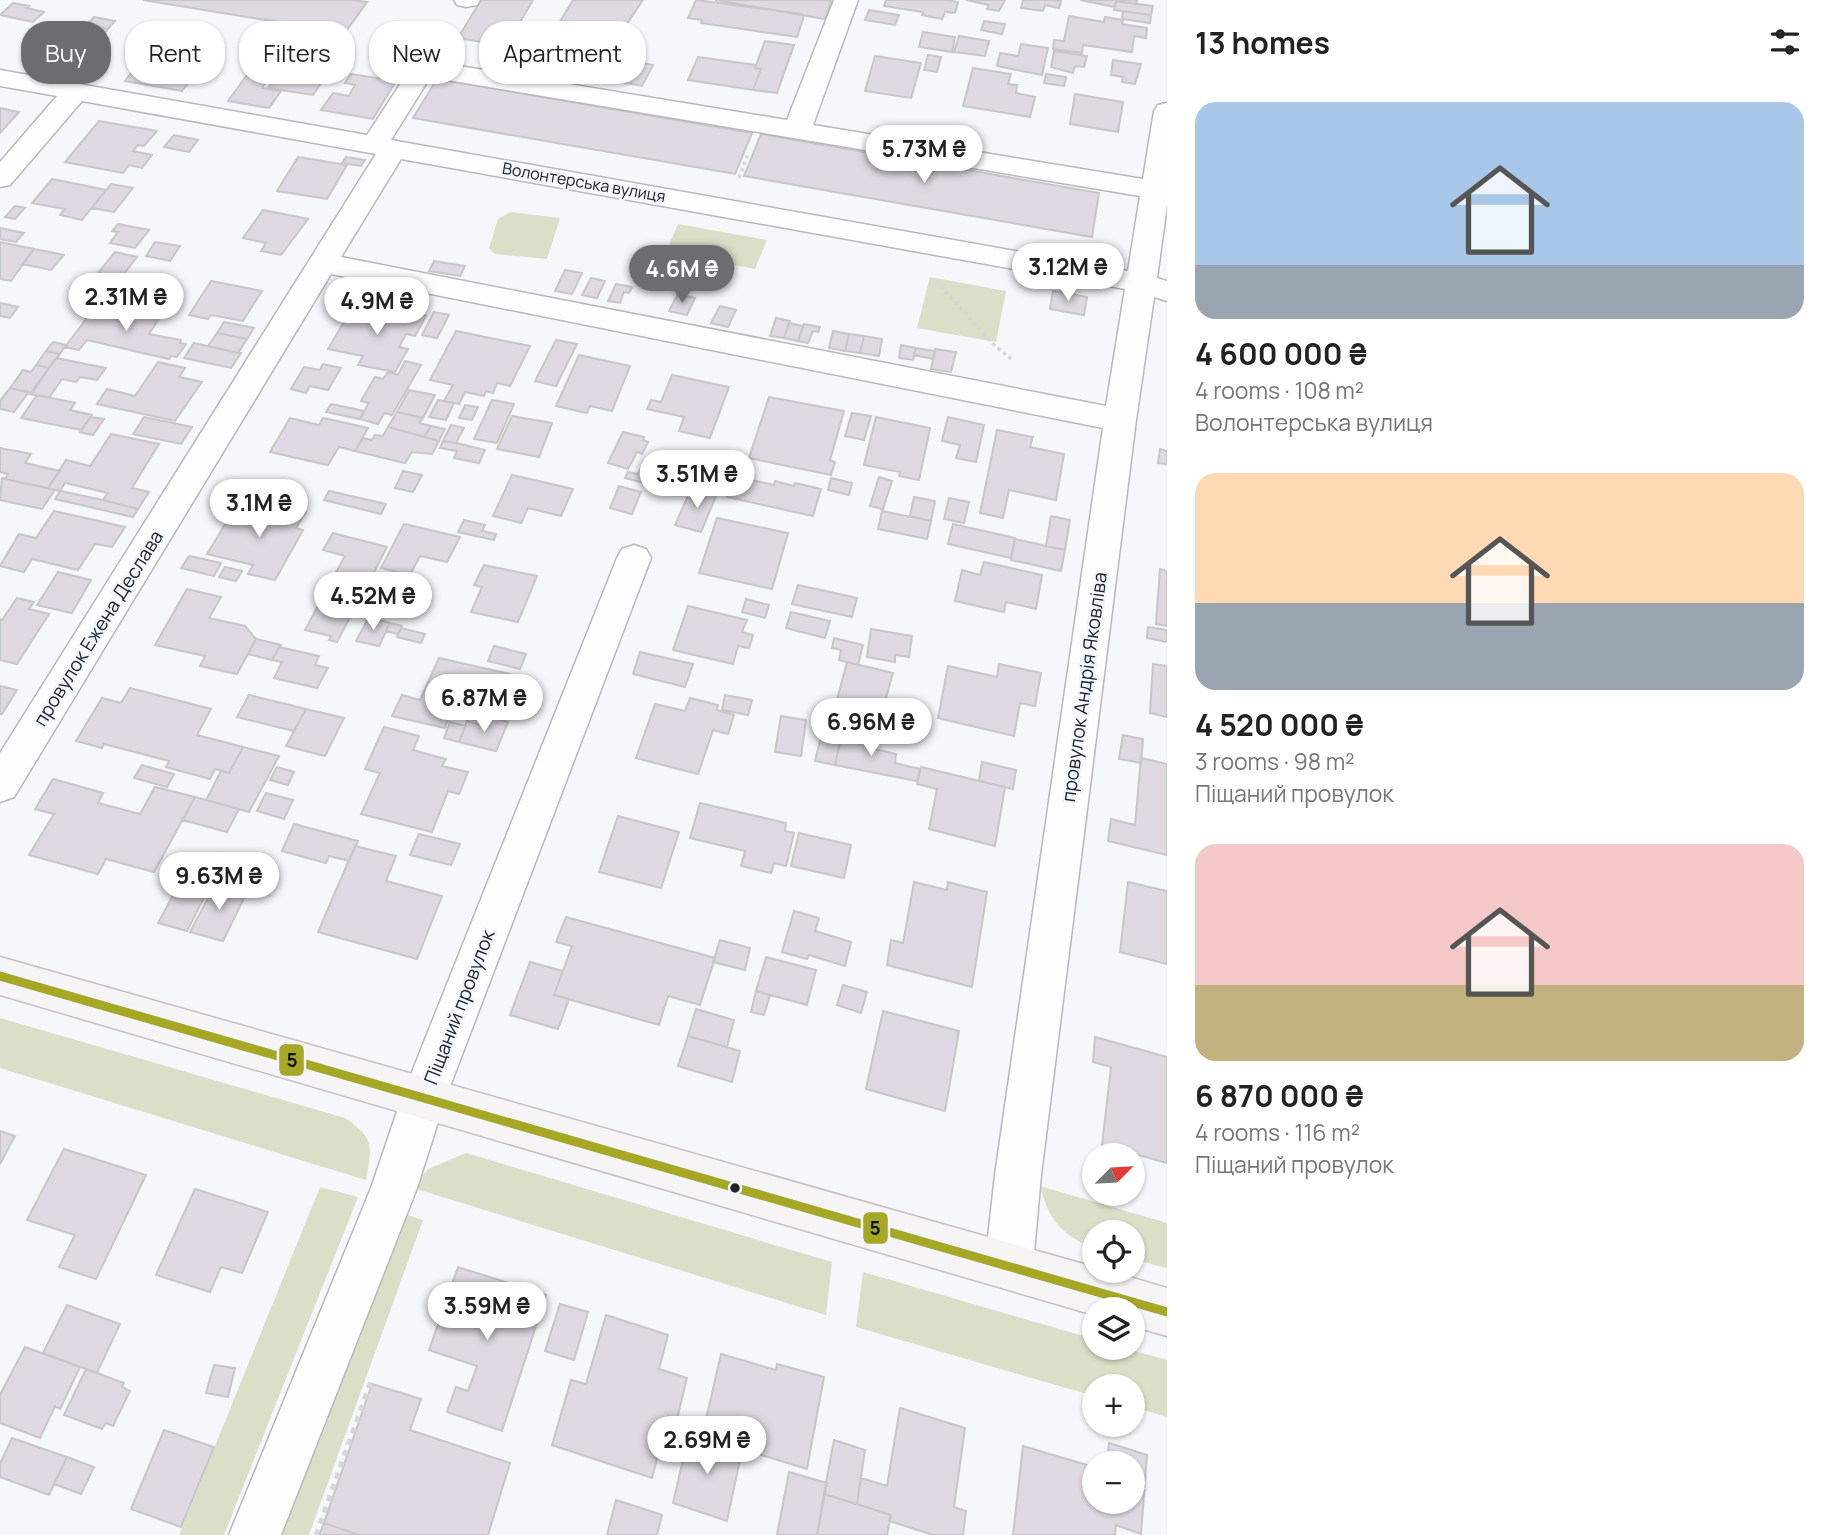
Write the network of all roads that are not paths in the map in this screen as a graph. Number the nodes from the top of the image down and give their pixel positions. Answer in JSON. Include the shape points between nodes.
{"nodes":[{"id":1,"x":846,"y":0,"type":"edge"},
{"id":2,"x":0,"y":78,"type":"edge"},
{"id":3,"x":77,"y":90,"type":"junction"},
{"id":4,"x":1167,"y":111,"type":"edge"},
{"id":5,"x":797,"y":130,"type":"junction"},
{"id":6,"x":384,"y":146,"type":"junction"},
{"id":7,"x":0,"y":179,"type":"edge"},
{"id":8,"x":1156,"y":190,"type":"junction"},
{"id":9,"x":323,"y":263,"type":"junction"},
{"id":10,"x":1155,"y":287,"type":"edge"},
{"id":11,"x":1120,"y":420,"type":"junction"},
{"id":12,"x":634,"y":558,"type":"dead end"},
{"id":13,"x":0,"y":786,"type":"edge"},
{"id":14,"x":0,"y":976,"type":"edge"},
{"id":15,"x":424,"y":1097,"type":"junction"},
{"id":16,"x":1009,"y":1264,"type":"junction"},
{"id":17,"x":1167,"y":1312,"type":"edge"},
{"id":18,"x":255,"y":1535,"type":"edge"}],
"edges":[{"from":1,"to":5,"type":"street"},
{"from":2,"to":3,"type":"street","name":"Волонтерська вулиця"},
{"from":3,"to":6,"type":"street","name":"Волонтерська вулиця"},
{"from":3,"to":7,"type":"street"},
{"from":4,"to":8,"type":"street","name":"провулок Андрія Яковліва"},
{"from":5,"to":6,"type":"street","name":"провулок Ежена Деслава","via":[[441,71],[421,72]]},
{"from":5,"to":8,"type":"street"},
{"from":6,"to":9,"type":"street","name":"провулок Ежена Деслава"},
{"from":6,"to":10,"type":"street","name":"Волонтерська вулиця"},
{"from":8,"to":10,"type":"street","name":"провулок Андрія Яковліва"},
{"from":9,"to":11,"type":"street"},
{"from":9,"to":13,"type":"street","name":"провулок Ежена Деслава"},
{"from":10,"to":11,"type":"street","name":"провулок Андрія Яковліва"},
{"from":11,"to":16,"type":"street","name":"провулок Андрія Яковліва"},
{"from":12,"to":15,"type":"street","name":"Піщаний провулок"},
{"from":14,"to":15,"type":"main road"},
{"from":15,"to":16,"type":"main road"},
{"from":15,"to":18,"type":"street","name":"Піщаний провулок","via":[[394,1188]]},
{"from":16,"to":17,"type":"main road"}]}
